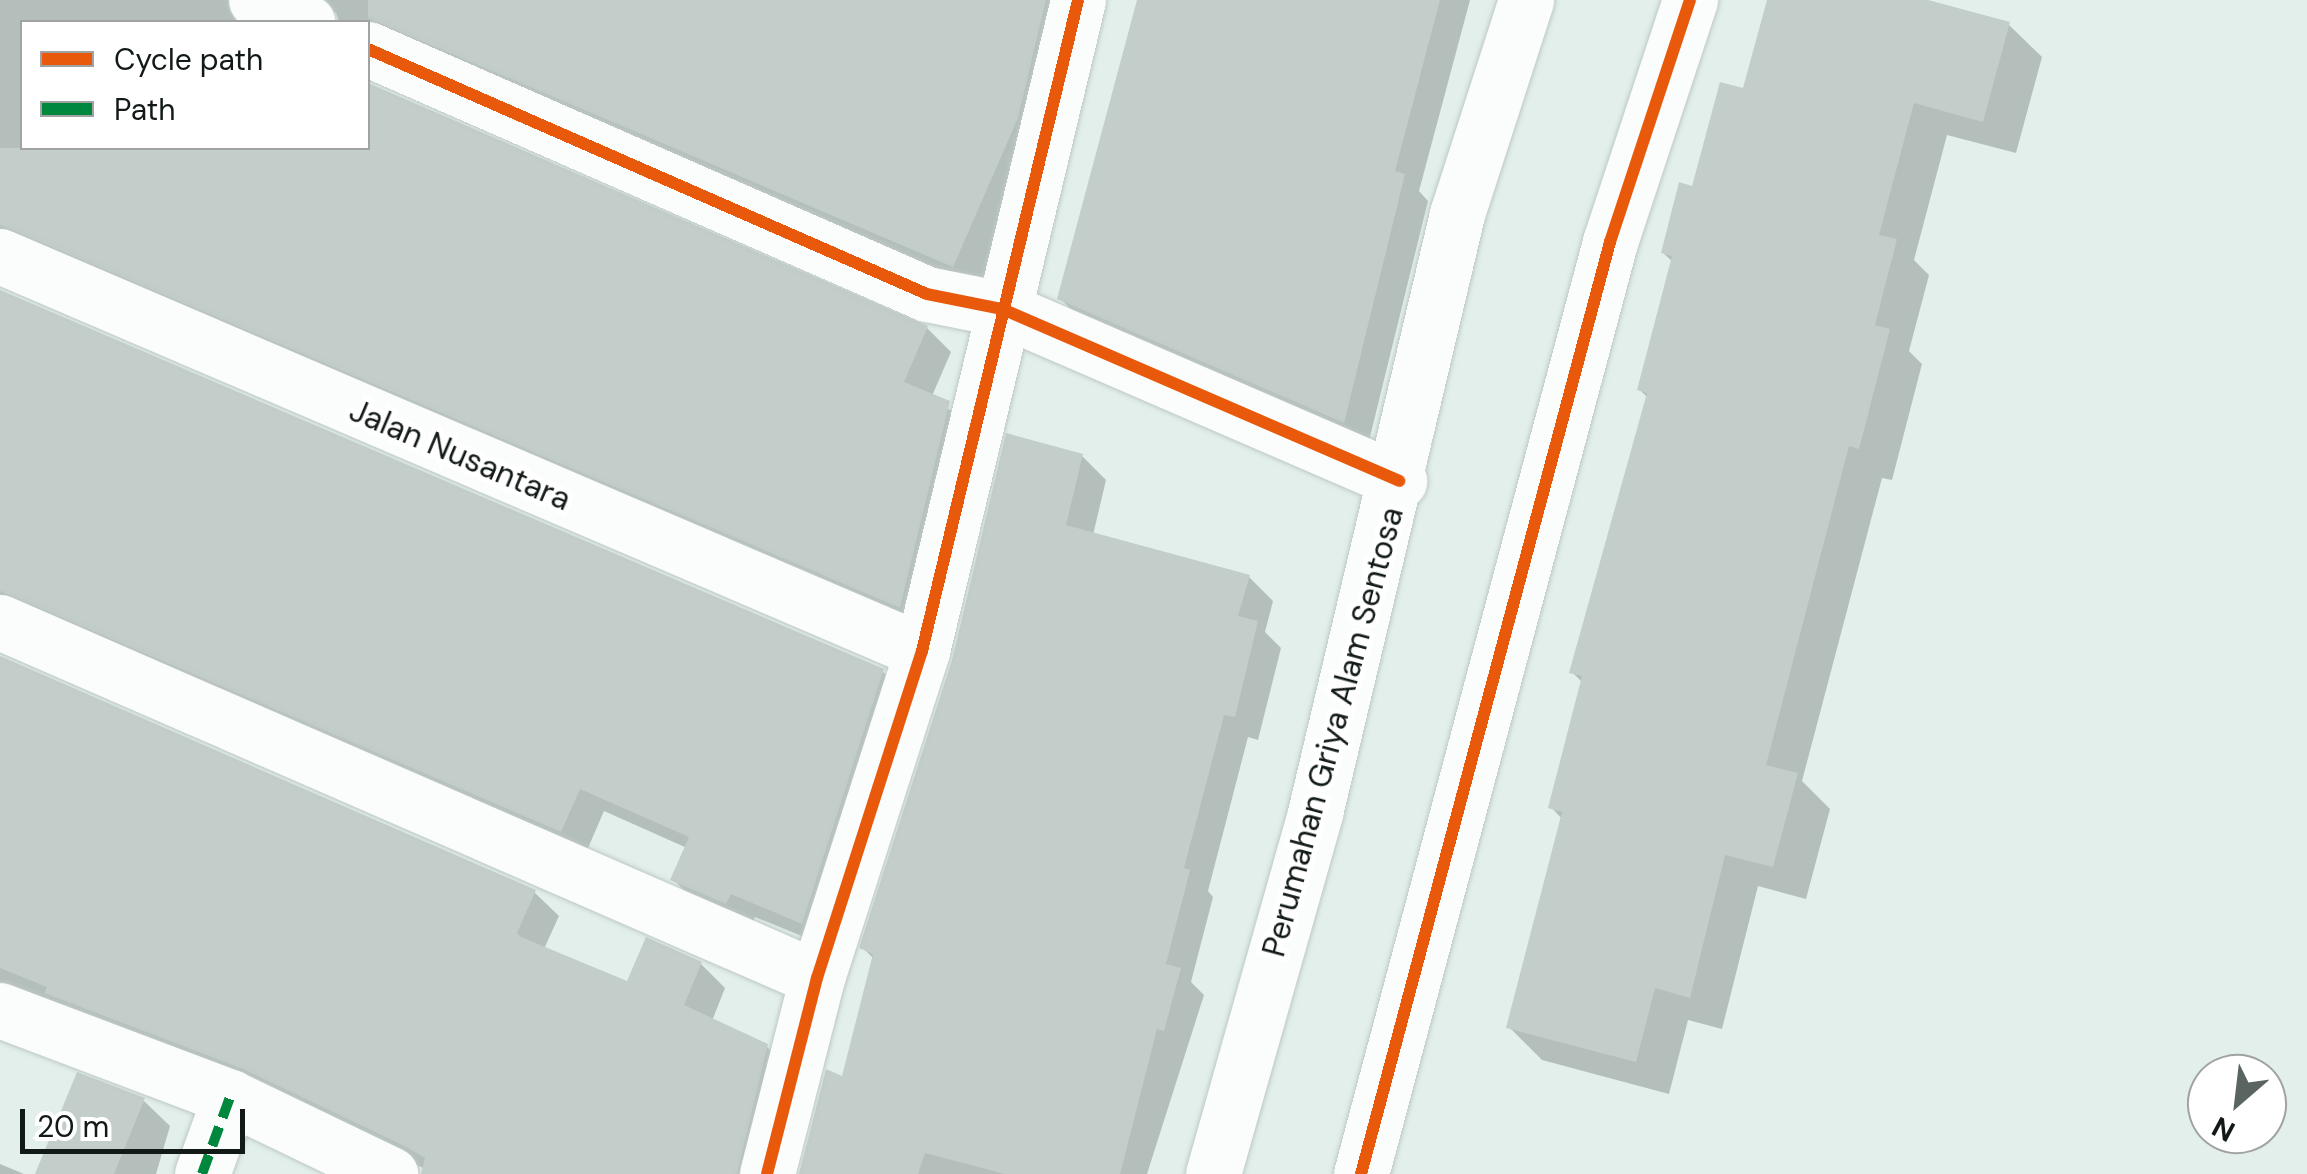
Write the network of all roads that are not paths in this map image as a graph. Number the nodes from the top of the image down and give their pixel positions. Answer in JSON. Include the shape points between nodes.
{"nodes":[{"id":1,"x":256,"y":0,"type":"edge"},
{"id":2,"x":1078,"y":0,"type":"edge"},
{"id":3,"x":1526,"y":0,"type":"edge"},
{"id":4,"x":1690,"y":0,"type":"edge"},
{"id":5,"x":302,"y":20,"type":"edge"},
{"id":6,"x":370,"y":50,"type":"edge"},
{"id":7,"x":0,"y":256,"type":"edge"},
{"id":8,"x":1002,"y":309,"type":"junction"},
{"id":9,"x":1399,"y":481,"type":"junction"},
{"id":10,"x":0,"y":622,"type":"edge"},
{"id":11,"x":922,"y":651,"type":"junction"},
{"id":12,"x":817,"y":978,"type":"junction"},
{"id":13,"x":0,"y":1010,"type":"edge"},
{"id":14,"x":230,"y":1097,"type":"junction"},
{"id":15,"x":202,"y":1174,"type":"edge"},
{"id":16,"x":390,"y":1174,"type":"edge"},
{"id":17,"x":767,"y":1174,"type":"edge"},
{"id":18,"x":1212,"y":1174,"type":"edge"},
{"id":19,"x":1360,"y":1174,"type":"edge"}],
"edges":[{"from":1,"to":5,"type":"street"},
{"from":2,"to":8,"type":"street"},
{"from":3,"to":9,"type":"street","name":"Perumahan Griya Alam Sentosa","via":[[1457,214]]},
{"from":4,"to":19,"type":"street","via":[[1610,242]]},
{"from":6,"to":8,"type":"street","via":[[926,294]]},
{"from":7,"to":11,"type":"street","name":"Jalan Nusantara"},
{"from":8,"to":9,"type":"street"},
{"from":8,"to":11,"type":"street"},
{"from":9,"to":18,"type":"street","name":"Perumahan Griya Alam Sentosa","via":[[1315,813]]},
{"from":10,"to":12,"type":"street"},
{"from":11,"to":12,"type":"street"},
{"from":12,"to":17,"type":"street"},
{"from":13,"to":14,"type":"street"},
{"from":14,"to":15,"type":"street"},
{"from":14,"to":16,"type":"street"}]}
